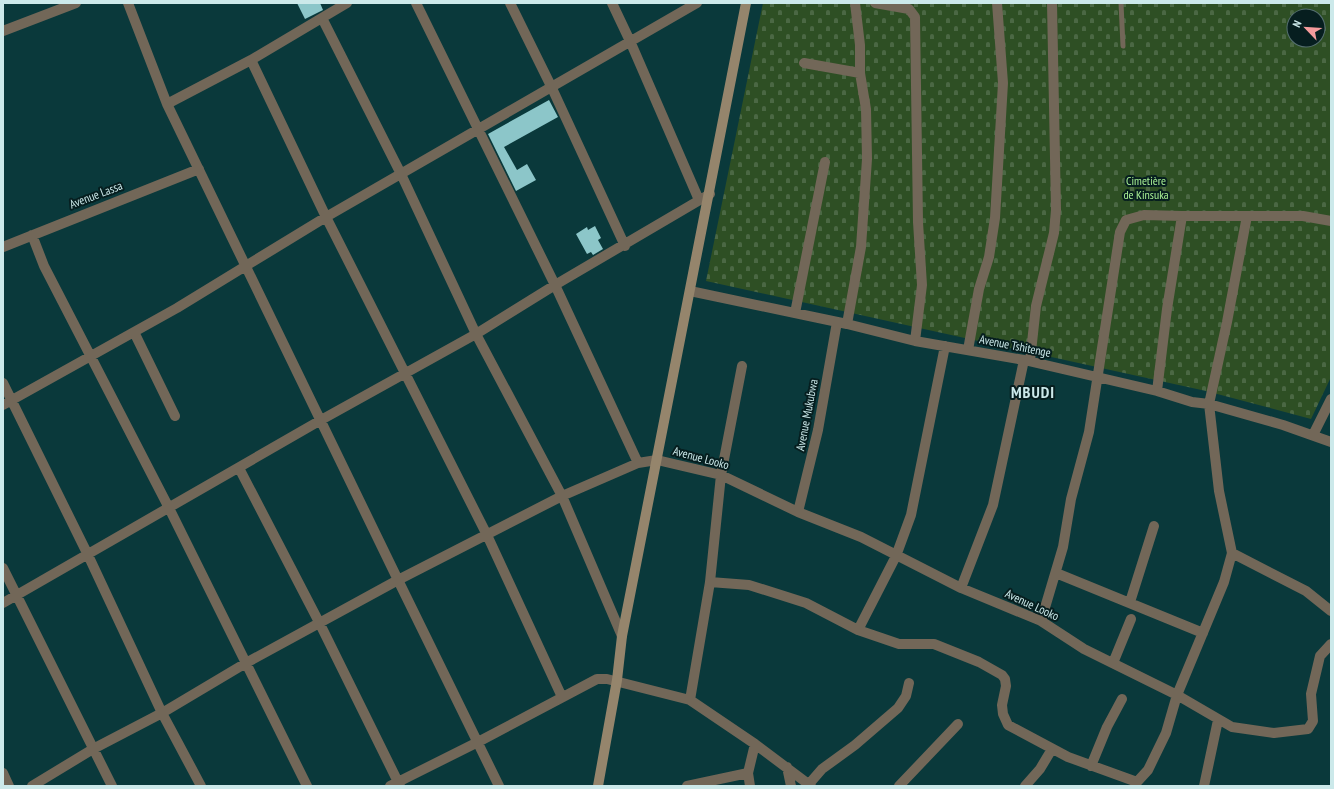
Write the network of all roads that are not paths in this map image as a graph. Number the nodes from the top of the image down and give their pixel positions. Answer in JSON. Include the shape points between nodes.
{"nodes":[{"id":1,"x":76,"y":3,"type":"edge"},
{"id":2,"x":128,"y":3,"type":"edge"},
{"id":3,"x":347,"y":3,"type":"edge"},
{"id":4,"x":416,"y":3,"type":"edge"},
{"id":5,"x":510,"y":3,"type":"edge"},
{"id":6,"x":612,"y":3,"type":"edge"},
{"id":7,"x":697,"y":3,"type":"edge"},
{"id":8,"x":746,"y":3,"type":"edge"},
{"id":9,"x":855,"y":3,"type":"edge"},
{"id":10,"x":875,"y":3,"type":"edge"},
{"id":11,"x":997,"y":3,"type":"edge"},
{"id":12,"x":1052,"y":3,"type":"edge"},
{"id":13,"x":1121,"y":3,"type":"edge"},
{"id":14,"x":322,"y":18,"type":"junction"},
{"id":15,"x":3,"y":31,"type":"edge"},
{"id":16,"x":630,"y":41,"type":"junction"},
{"id":17,"x":1123,"y":46,"type":"dead end"},
{"id":18,"x":251,"y":60,"type":"junction"},
{"id":19,"x":804,"y":63,"type":"dead end"},
{"id":20,"x":860,"y":73,"type":"junction"},
{"id":21,"x":551,"y":86,"type":"junction"},
{"id":22,"x":168,"y":104,"type":"junction"},
{"id":23,"x":478,"y":130,"type":"junction"},
{"id":24,"x":825,"y":162,"type":"dead end"},
{"id":25,"x":199,"y":169,"type":"junction"},
{"id":26,"x":402,"y":174,"type":"junction"},
{"id":27,"x":710,"y":194,"type":"junction"},
{"id":28,"x":699,"y":200,"type":"junction"},
{"id":29,"x":1182,"y":216,"type":"junction"},
{"id":30,"x":1247,"y":216,"type":"junction"},
{"id":31,"x":326,"y":217,"type":"junction"},
{"id":32,"x":1331,"y":221,"type":"edge"},
{"id":33,"x":32,"y":235,"type":"junction"},
{"id":34,"x":3,"y":246,"type":"edge"},
{"id":35,"x":624,"y":246,"type":"junction"},
{"id":36,"x":247,"y":266,"type":"junction"},
{"id":37,"x":555,"y":285,"type":"junction"},
{"id":38,"x":690,"y":291,"type":"junction"},
{"id":39,"x":795,"y":313,"type":"junction"},
{"id":40,"x":842,"y":323,"type":"junction"},
{"id":41,"x":134,"y":332,"type":"junction"},
{"id":42,"x":476,"y":334,"type":"junction"},
{"id":43,"x":915,"y":341,"type":"junction"},
{"id":44,"x":945,"y":346,"type":"junction"},
{"id":45,"x":968,"y":350,"type":"junction"},
{"id":46,"x":91,"y":355,"type":"junction"},
{"id":47,"x":1027,"y":361,"type":"junction"},
{"id":48,"x":742,"y":366,"type":"dead end"},
{"id":49,"x":406,"y":374,"type":"junction"},
{"id":50,"x":1098,"y":378,"type":"junction"},
{"id":51,"x":3,"y":383,"type":"edge"},
{"id":52,"x":1157,"y":391,"type":"junction"},
{"id":53,"x":1331,"y":399,"type":"edge"},
{"id":54,"x":7,"y":403,"type":"edge"},
{"id":55,"x":1209,"y":404,"type":"junction"},
{"id":56,"x":175,"y":416,"type":"dead end"},
{"id":57,"x":321,"y":420,"type":"junction"},
{"id":58,"x":1313,"y":435,"type":"junction"},
{"id":59,"x":1331,"y":442,"type":"edge"},
{"id":60,"x":657,"y":460,"type":"junction"},
{"id":61,"x":638,"y":463,"type":"junction"},
{"id":62,"x":238,"y":468,"type":"junction"},
{"id":63,"x":721,"y":475,"type":"junction"},
{"id":64,"x":562,"y":496,"type":"junction"},
{"id":65,"x":169,"y":508,"type":"junction"},
{"id":66,"x":798,"y":512,"type":"junction"},
{"id":67,"x":1154,"y":526,"type":"dead end"},
{"id":68,"x":487,"y":535,"type":"junction"},
{"id":69,"x":1232,"y":553,"type":"junction"},
{"id":70,"x":88,"y":555,"type":"junction"},
{"id":71,"x":896,"y":556,"type":"junction"},
{"id":72,"x":3,"y":568,"type":"edge"},
{"id":73,"x":1056,"y":573,"type":"junction"},
{"id":74,"x":398,"y":580,"type":"junction"},
{"id":75,"x":710,"y":582,"type":"junction"},
{"id":76,"x":961,"y":588,"type":"junction"},
{"id":77,"x":17,"y":596,"type":"junction"},
{"id":78,"x":1130,"y":602,"type":"junction"},
{"id":79,"x":3,"y":603,"type":"edge"},
{"id":80,"x":1331,"y":611,"type":"edge"},
{"id":81,"x":1131,"y":619,"type":"dead end"},
{"id":82,"x":1041,"y":621,"type":"junction"},
{"id":83,"x":320,"y":624,"type":"junction"},
{"id":84,"x":858,"y":630,"type":"junction"},
{"id":85,"x":1203,"y":634,"type":"junction"},
{"id":86,"x":622,"y":636,"type":"junction"},
{"id":87,"x":1331,"y":644,"type":"edge"},
{"id":88,"x":246,"y":663,"type":"junction"},
{"id":89,"x":1113,"y":663,"type":"junction"},
{"id":90,"x":617,"y":680,"type":"junction"},
{"id":91,"x":909,"y":683,"type":"dead end"},
{"id":92,"x":1177,"y":696,"type":"junction"},
{"id":93,"x":562,"y":697,"type":"junction"},
{"id":94,"x":1122,"y":699,"type":"dead end"},
{"id":95,"x":690,"y":700,"type":"junction"},
{"id":96,"x":162,"y":713,"type":"junction"},
{"id":97,"x":1218,"y":720,"type":"junction"},
{"id":98,"x":958,"y":724,"type":"dead end"},
{"id":99,"x":478,"y":742,"type":"junction"},
{"id":100,"x":755,"y":744,"type":"junction"},
{"id":101,"x":94,"y":749,"type":"junction"},
{"id":102,"x":1052,"y":749,"type":"junction"},
{"id":103,"x":1091,"y":766,"type":"junction"},
{"id":104,"x":787,"y":768,"type":"junction"},
{"id":105,"x":3,"y":773,"type":"edge"},
{"id":106,"x":748,"y":773,"type":"junction"},
{"id":107,"x":396,"y":784,"type":"edge"},
{"id":108,"x":1138,"y":784,"type":"edge"},
{"id":109,"x":810,"y":785,"type":"edge"},
{"id":110,"x":9,"y":786,"type":"edge"},
{"id":111,"x":32,"y":786,"type":"edge"},
{"id":112,"x":112,"y":786,"type":"edge"},
{"id":113,"x":201,"y":786,"type":"edge"},
{"id":114,"x":307,"y":786,"type":"edge"},
{"id":115,"x":500,"y":786,"type":"edge"},
{"id":116,"x":598,"y":786,"type":"edge"},
{"id":117,"x":687,"y":786,"type":"edge"},
{"id":118,"x":750,"y":786,"type":"edge"},
{"id":119,"x":790,"y":786,"type":"edge"},
{"id":120,"x":898,"y":786,"type":"edge"},
{"id":121,"x":1025,"y":786,"type":"edge"},
{"id":122,"x":1204,"y":786,"type":"edge"}],
"edges":[{"from":1,"to":15,"type":"street"},
{"from":2,"to":22,"type":"street"},
{"from":3,"to":14,"type":"street"},
{"from":4,"to":23,"type":"street"},
{"from":5,"to":21,"type":"street"},
{"from":6,"to":16,"type":"street"},
{"from":7,"to":16,"type":"street"},
{"from":8,"to":27,"type":"street"},
{"from":9,"to":20,"type":"street","name":"Avenue Mukubwa"},
{"from":10,"to":43,"type":"street","via":[[909,9],[914,17],[918,222],[922,285]]},
{"from":11,"to":45,"type":"street","via":[[1003,83],[995,218]]},
{"from":12,"to":47,"type":"street","via":[[1056,210],[1054,233],[1036,306]]},
{"from":13,"to":17,"type":"lane"},
{"from":14,"to":18,"type":"street"},
{"from":14,"to":26,"type":"street"},
{"from":16,"to":21,"type":"street"},
{"from":16,"to":28,"type":"street"},
{"from":18,"to":22,"type":"street"},
{"from":18,"to":31,"type":"street"},
{"from":19,"to":20,"type":"street"},
{"from":20,"to":40,"type":"street","name":"Avenue Mukubwa","via":[[866,109],[866,174],[861,247]]},
{"from":21,"to":23,"type":"street"},
{"from":21,"to":35,"type":"street"},
{"from":22,"to":25,"type":"street"},
{"from":23,"to":26,"type":"street"},
{"from":23,"to":37,"type":"street"},
{"from":24,"to":39,"type":"street"},
{"from":25,"to":33,"type":"street","name":"Avenue Lassa"},
{"from":25,"to":36,"type":"street"},
{"from":26,"to":31,"type":"street"},
{"from":26,"to":42,"type":"street"},
{"from":27,"to":28,"type":"street"},
{"from":27,"to":38,"type":"street"},
{"from":28,"to":35,"type":"street"},
{"from":29,"to":30,"type":"street"},
{"from":29,"to":50,"type":"street","via":[[1144,215],[1126,220],[1120,232]]},
{"from":29,"to":52,"type":"street"},
{"from":30,"to":32,"type":"street","via":[[1303,216]]},
{"from":30,"to":55,"type":"street"},
{"from":31,"to":36,"type":"street"},
{"from":31,"to":49,"type":"street"},
{"from":33,"to":34,"type":"street","name":"Avenue Lassa"},
{"from":33,"to":46,"type":"street","via":[[44,266]]},
{"from":35,"to":37,"type":"street"},
{"from":36,"to":41,"type":"street"},
{"from":36,"to":57,"type":"street"},
{"from":37,"to":42,"type":"street"},
{"from":37,"to":61,"type":"street"},
{"from":38,"to":39,"type":"street","name":"Avenue Tshitenge"},
{"from":38,"to":60,"type":"street"},
{"from":39,"to":40,"type":"street","name":"Avenue Tshitenge"},
{"from":40,"to":43,"type":"street","name":"Avenue Tshitenge"},
{"from":40,"to":66,"type":"street","name":"Avenue Mukubwa"},
{"from":41,"to":46,"type":"street"},
{"from":41,"to":56,"type":"street"},
{"from":42,"to":49,"type":"street"},
{"from":42,"to":64,"type":"street"},
{"from":43,"to":44,"type":"street","name":"Avenue Tshitenge"},
{"from":44,"to":45,"type":"street","name":"Avenue Tshitenge"},
{"from":44,"to":71,"type":"street","via":[[911,515]]},
{"from":45,"to":47,"type":"street","name":"Avenue Tshitenge"},
{"from":46,"to":54,"type":"street"},
{"from":46,"to":65,"type":"street"},
{"from":47,"to":50,"type":"street","name":"Avenue Tshitenge"},
{"from":47,"to":76,"type":"street","via":[[993,505]]},
{"from":48,"to":63,"type":"street"},
{"from":49,"to":57,"type":"street"},
{"from":49,"to":68,"type":"street"},
{"from":50,"to":52,"type":"street","name":"Avenue Tshitenge"},
{"from":50,"to":73,"type":"street","via":[[1089,432]]},
{"from":51,"to":54,"type":"street"},
{"from":52,"to":55,"type":"street","name":"Avenue Tshitenge","via":[[1192,402]]},
{"from":53,"to":58,"type":"street"},
{"from":54,"to":70,"type":"street"},
{"from":55,"to":58,"type":"street","name":"Avenue Tshitenge"},
{"from":55,"to":69,"type":"street","via":[[1219,491]]},
{"from":57,"to":62,"type":"street"},
{"from":57,"to":74,"type":"street"},
{"from":58,"to":59,"type":"street","name":"Avenue Tshitenge"},
{"from":60,"to":61,"type":"street"},
{"from":60,"to":63,"type":"street","name":"Avenue Looko"},
{"from":60,"to":86,"type":"street"},
{"from":61,"to":64,"type":"street"},
{"from":62,"to":65,"type":"street"},
{"from":62,"to":83,"type":"street"},
{"from":63,"to":66,"type":"street","name":"Avenue Looko"},
{"from":63,"to":75,"type":"street"},
{"from":64,"to":68,"type":"street"},
{"from":64,"to":86,"type":"street"},
{"from":65,"to":70,"type":"street"},
{"from":65,"to":88,"type":"street"},
{"from":66,"to":71,"type":"street","name":"Avenue Looko","via":[[861,537]]},
{"from":67,"to":78,"type":"street"},
{"from":68,"to":74,"type":"street"},
{"from":68,"to":93,"type":"street"},
{"from":69,"to":80,"type":"street","via":[[1306,591]]},
{"from":69,"to":85,"type":"street","via":[[1224,582]]},
{"from":70,"to":77,"type":"street"},
{"from":70,"to":96,"type":"street"},
{"from":71,"to":76,"type":"street","name":"Avenue Looko"},
{"from":71,"to":84,"type":"street"},
{"from":72,"to":77,"type":"street"},
{"from":73,"to":78,"type":"street"},
{"from":73,"to":82,"type":"street"},
{"from":74,"to":83,"type":"street"},
{"from":74,"to":99,"type":"street"},
{"from":75,"to":84,"type":"street","via":[[749,585],[806,603]]},
{"from":75,"to":95,"type":"street"},
{"from":76,"to":82,"type":"street","name":"Avenue Looko"},
{"from":77,"to":79,"type":"street"},
{"from":77,"to":101,"type":"street"},
{"from":78,"to":85,"type":"street"},
{"from":81,"to":89,"type":"street"},
{"from":82,"to":89,"type":"street","name":"Avenue Looko","via":[[1084,649]]},
{"from":83,"to":88,"type":"street"},
{"from":83,"to":107,"type":"street"},
{"from":84,"to":102,"type":"street","via":[[900,644],[934,644],[979,662],[1002,675],[1006,686],[1003,714],[1008,725]]},
{"from":85,"to":92,"type":"street"},
{"from":86,"to":90,"type":"street"},
{"from":87,"to":97,"type":"street","name":"Avenue Looko","via":[[1320,656],[1311,694],[1313,721],[1308,729],[1274,733],[1232,727]]},
{"from":88,"to":96,"type":"street"},
{"from":88,"to":114,"type":"street"},
{"from":89,"to":92,"type":"street","name":"Avenue Looko"},
{"from":90,"to":93,"type":"street","via":[[597,679]]},
{"from":90,"to":95,"type":"street"},
{"from":90,"to":116,"type":"street"},
{"from":91,"to":109,"type":"street","via":[[906,696],[898,708],[856,745],[822,769]]},
{"from":92,"to":97,"type":"street","name":"Avenue Looko"},
{"from":92,"to":108,"type":"street","via":[[1166,733],[1148,770]]},
{"from":93,"to":99,"type":"street"},
{"from":94,"to":103,"type":"street","via":[[1106,727]]},
{"from":95,"to":100,"type":"street"},
{"from":96,"to":101,"type":"street"},
{"from":96,"to":113,"type":"street"},
{"from":97,"to":122,"type":"street"},
{"from":98,"to":120,"type":"street"},
{"from":99,"to":107,"type":"street"},
{"from":99,"to":115,"type":"street"},
{"from":100,"to":104,"type":"street"},
{"from":100,"to":106,"type":"street"},
{"from":101,"to":111,"type":"street"},
{"from":101,"to":112,"type":"street"},
{"from":102,"to":103,"type":"street"},
{"from":102,"to":121,"type":"street","via":[[1040,769]]},
{"from":103,"to":108,"type":"street"},
{"from":104,"to":109,"type":"street"},
{"from":104,"to":119,"type":"street"},
{"from":105,"to":110,"type":"street"},
{"from":106,"to":117,"type":"street"},
{"from":106,"to":118,"type":"street"}]}
